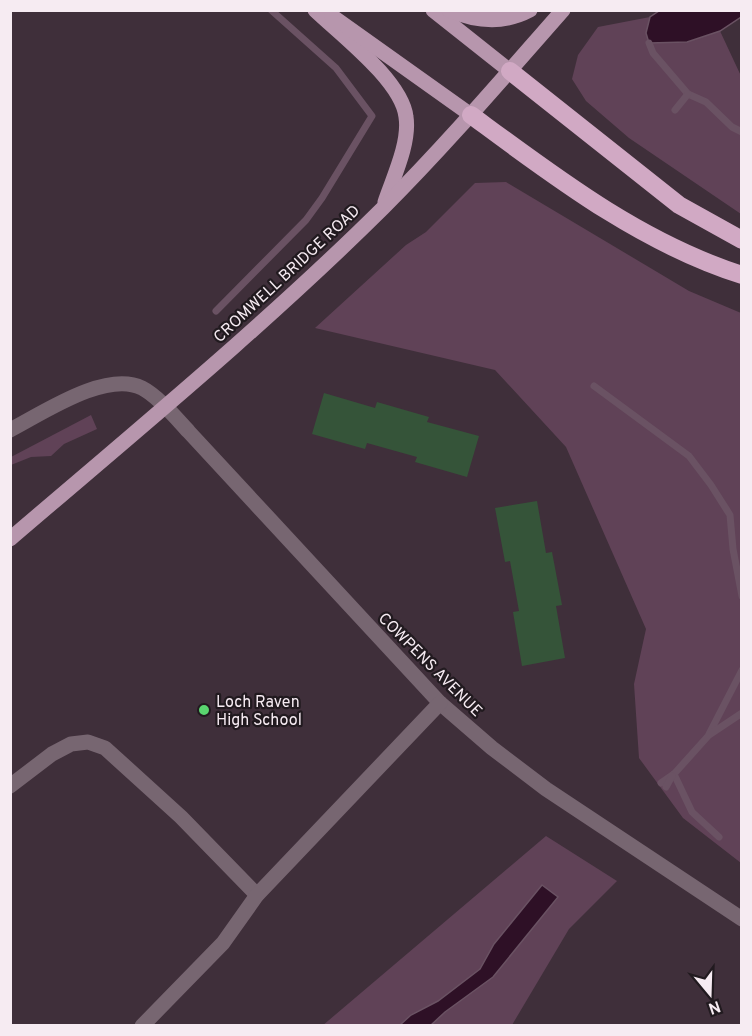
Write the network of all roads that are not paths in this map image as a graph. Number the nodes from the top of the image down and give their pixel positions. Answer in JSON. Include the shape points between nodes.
{"nodes":[{"id":1,"x":315,"y":10,"type":"edge"},
{"id":2,"x":324,"y":10,"type":"edge"},
{"id":3,"x":434,"y":10,"type":"edge"},
{"id":4,"x":449,"y":10,"type":"edge"},
{"id":5,"x":530,"y":10,"type":"edge"},
{"id":6,"x":563,"y":10,"type":"edge"},
{"id":7,"x":510,"y":71,"type":"junction"},
{"id":8,"x":471,"y":115,"type":"junction"},
{"id":9,"x":383,"y":207,"type":"junction"},
{"id":10,"x":741,"y":240,"type":"edge"},
{"id":11,"x":741,"y":275,"type":"edge"},
{"id":12,"x":165,"y":407,"type":"junction"},
{"id":13,"x":10,"y":430,"type":"edge"},
{"id":14,"x":10,"y":539,"type":"edge"},
{"id":15,"x":440,"y":703,"type":"junction"},
{"id":16,"x":10,"y":786,"type":"edge"},
{"id":17,"x":257,"y":895,"type":"junction"},
{"id":18,"x":741,"y":919,"type":"edge"},
{"id":19,"x":142,"y":1026,"type":"edge"}],
"edges":[{"from":1,"to":9,"type":"main road","via":[[389,81],[402,104],[405,140]]},
{"from":2,"to":8,"type":"main road"},
{"from":3,"to":7,"type":"main road"},
{"from":4,"to":5,"type":"main road","via":[[468,18],[488,20],[508,19]]},
{"from":6,"to":7,"type":"main road","name":"CROMWELL BRIDGE ROAD"},
{"from":7,"to":8,"type":"main road","name":"CROMWELL BRIDGE ROAD"},
{"from":7,"to":10,"type":"highway","via":[[680,205]]},
{"from":8,"to":9,"type":"main road","name":"CROMWELL BRIDGE ROAD"},
{"from":8,"to":11,"type":"highway","via":[[622,220]]},
{"from":9,"to":12,"type":"main road","name":"CROMWELL BRIDGE ROAD"},
{"from":12,"to":13,"type":"street","name":"COWPENS AVENUE","via":[[143,388],[126,383],[99,387]]},
{"from":12,"to":14,"type":"main road","name":"CROMWELL BRIDGE ROAD"},
{"from":12,"to":15,"type":"street","name":"COWPENS AVENUE"},
{"from":15,"to":17,"type":"street"},
{"from":15,"to":18,"type":"street","name":"COWPENS AVENUE","via":[[546,789]]},
{"from":16,"to":17,"type":"street","via":[[71,744],[88,742],[105,748],[181,817]]},
{"from":17,"to":19,"type":"street","via":[[223,943]]}]}
